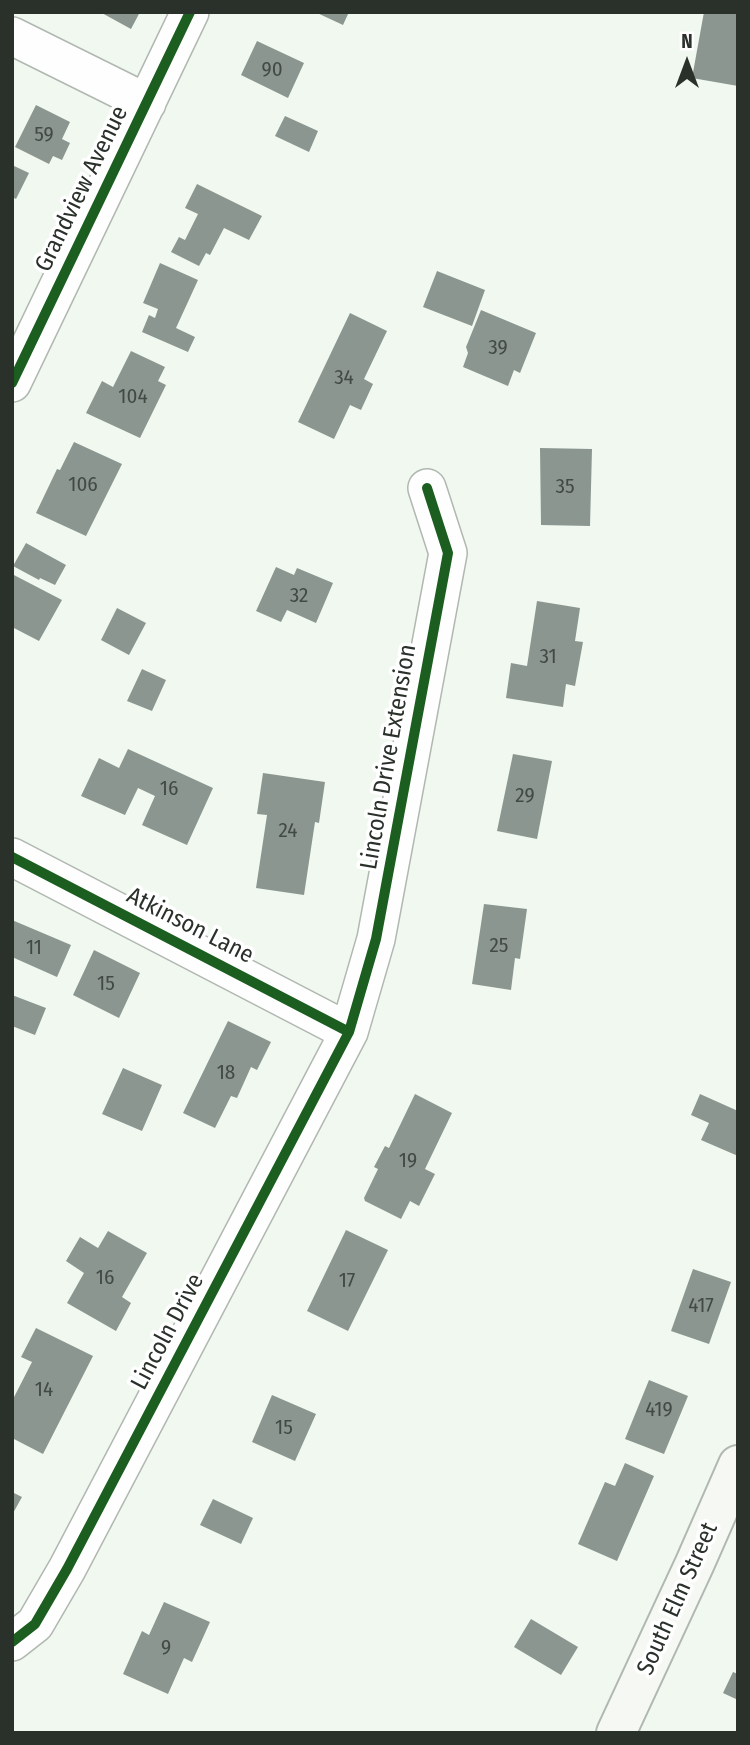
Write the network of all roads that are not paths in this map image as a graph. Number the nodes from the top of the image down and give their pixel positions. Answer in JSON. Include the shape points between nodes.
{"nodes":[{"id":1,"x":190,"y":12,"type":"edge"},
{"id":2,"x":12,"y":36,"type":"edge"},
{"id":3,"x":147,"y":103,"type":"junction"},
{"id":4,"x":12,"y":383,"type":"edge"},
{"id":5,"x":427,"y":488,"type":"dead end"},
{"id":6,"x":12,"y":858,"type":"edge"},
{"id":7,"x":349,"y":1032,"type":"junction"},
{"id":8,"x":738,"y":1465,"type":"edge"},
{"id":9,"x":12,"y":1642,"type":"edge"},
{"id":10,"x":616,"y":1733,"type":"edge"}],
"edges":[{"from":1,"to":3,"type":"street","name":"Grandview Avenue"},
{"from":2,"to":3,"type":"street"},
{"from":3,"to":4,"type":"street","name":"Grandview Avenue"},
{"from":5,"to":7,"type":"street","name":"Lincoln Drive Extension","via":[[448,553],[376,939]]},
{"from":6,"to":7,"type":"street","name":"Atkinson Lane"},
{"from":7,"to":9,"type":"street","name":"Lincoln Drive","via":[[67,1569],[35,1624]]},
{"from":8,"to":10,"type":"main road","name":"South Elm Street"}]}
